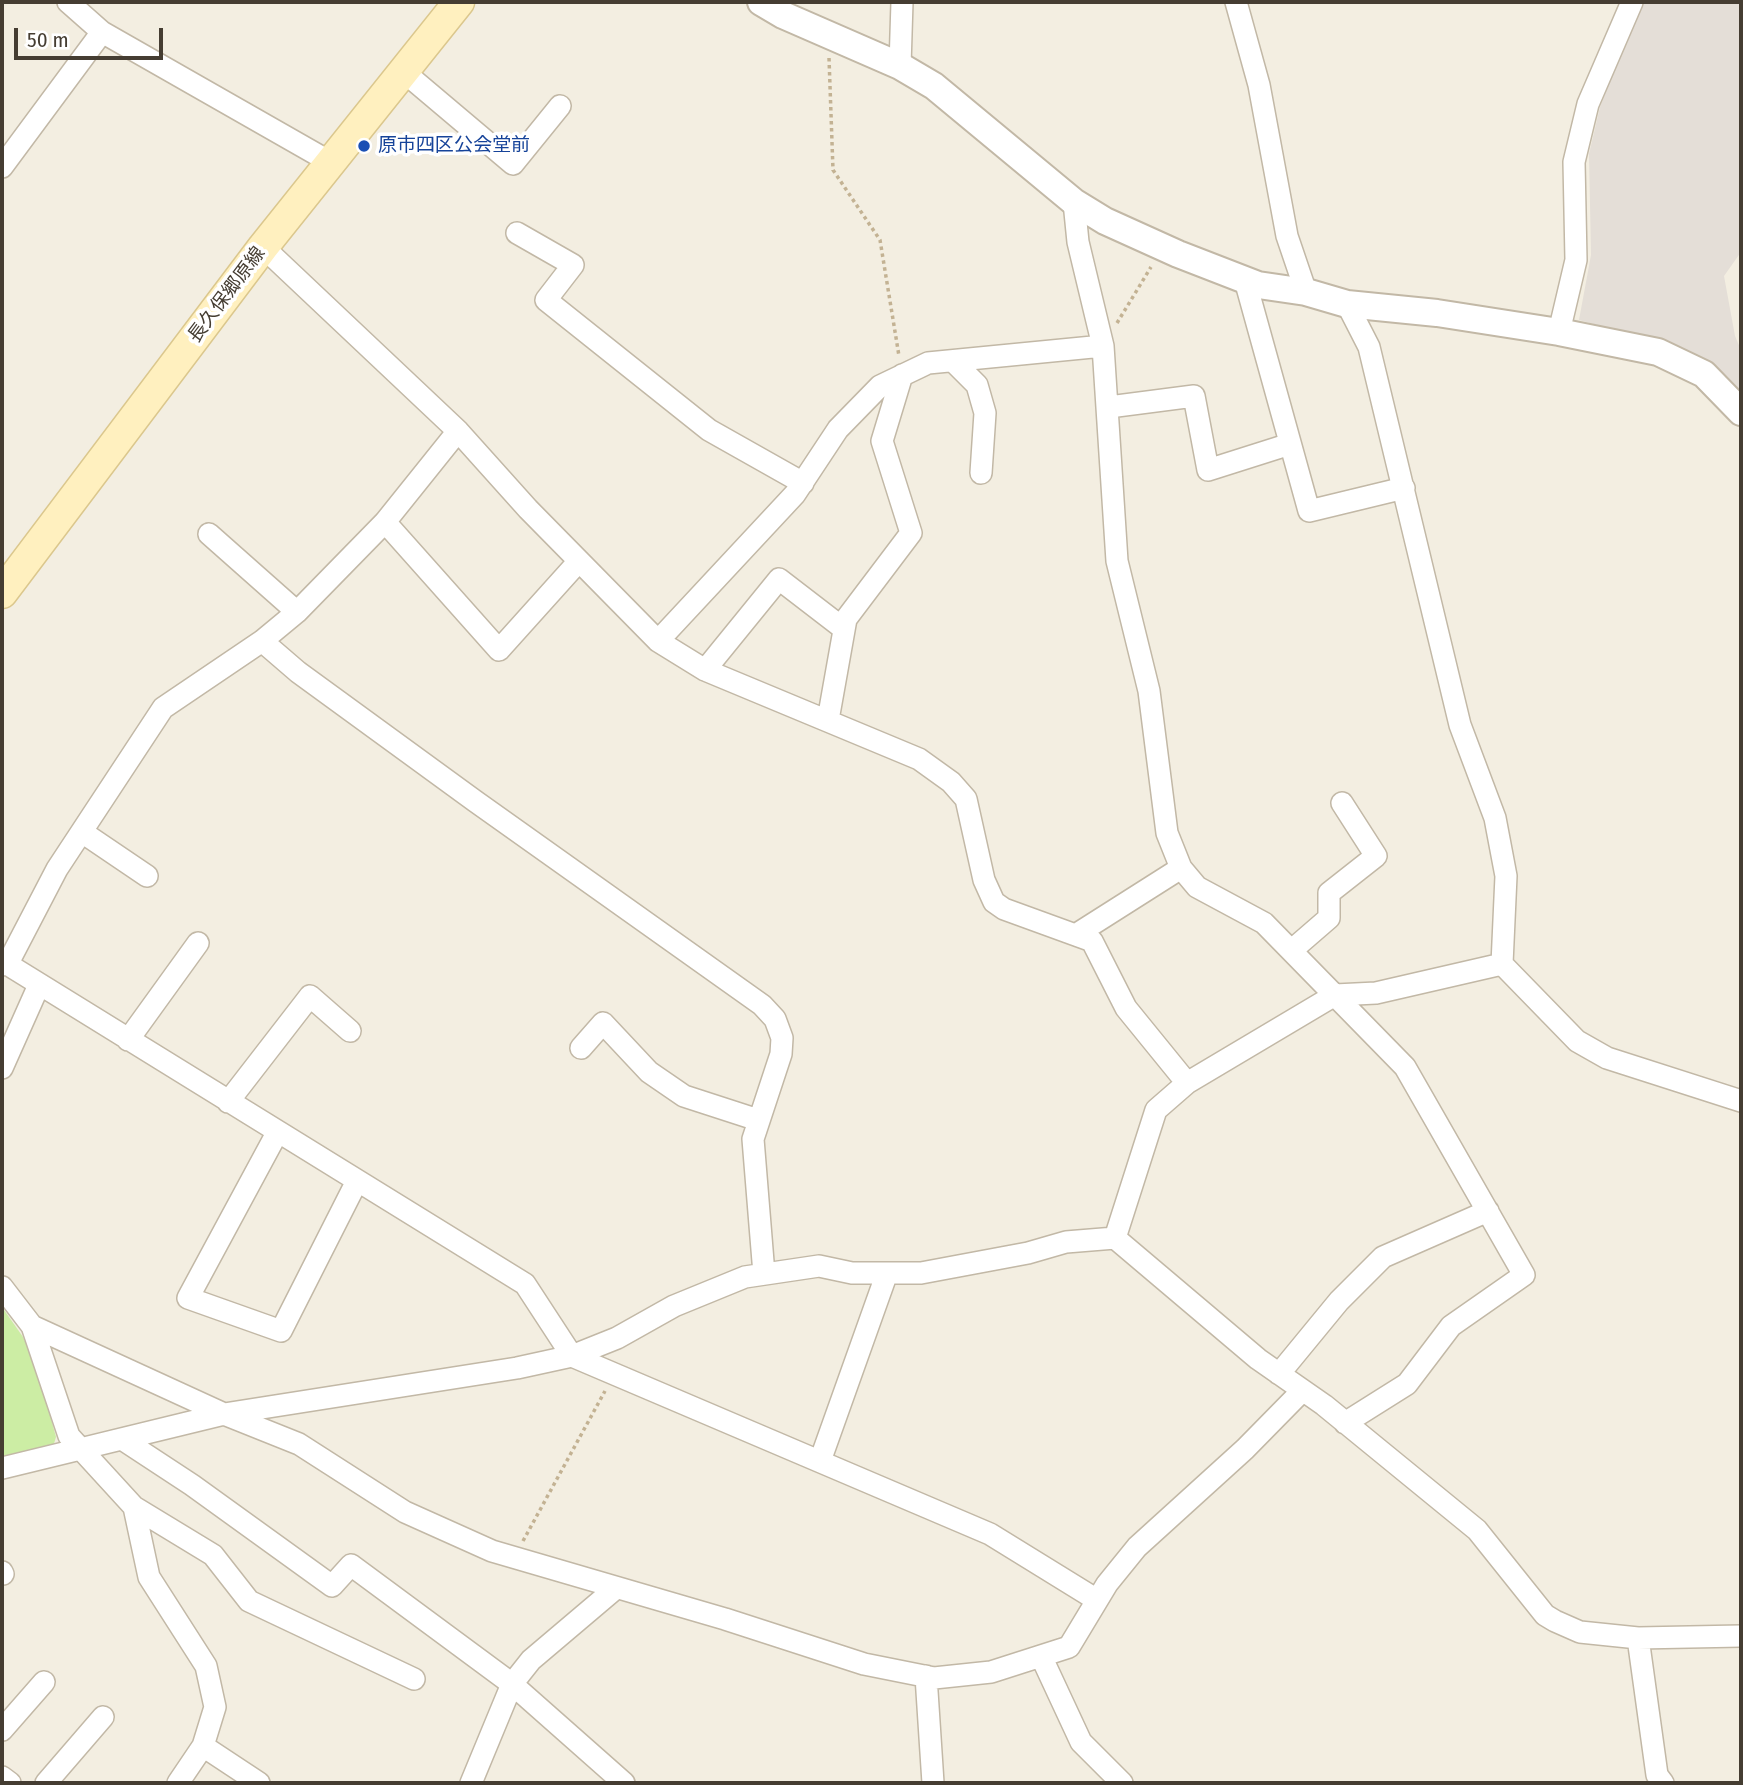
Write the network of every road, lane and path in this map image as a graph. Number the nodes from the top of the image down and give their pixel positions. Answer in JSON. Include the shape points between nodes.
{"nodes":[{"id":1,"x":68,"y":2,"type":"edge"},
{"id":2,"x":459,"y":2,"type":"edge"},
{"id":3,"x":761,"y":2,"type":"edge"},
{"id":4,"x":902,"y":2,"type":"edge"},
{"id":5,"x":1236,"y":2,"type":"edge"},
{"id":6,"x":1632,"y":2,"type":"edge"},
{"id":7,"x":102,"y":32,"type":"junction"},
{"id":8,"x":828,"y":34,"type":"junction"},
{"id":9,"x":900,"y":66,"type":"junction"},
{"id":10,"x":404,"y":72,"type":"junction"},
{"id":11,"x":560,"y":106,"type":"dead end"},
{"id":12,"x":330,"y":162,"type":"junction"},
{"id":13,"x":2,"y":167,"type":"edge"},
{"id":14,"x":1074,"y":202,"type":"junction"},
{"id":15,"x":517,"y":233,"type":"dead end"},
{"id":16,"x":263,"y":247,"type":"junction"},
{"id":17,"x":1163,"y":248,"type":"junction"},
{"id":18,"x":1245,"y":280,"type":"junction"},
{"id":19,"x":1306,"y":292,"type":"junction"},
{"id":20,"x":1347,"y":304,"type":"junction"},
{"id":21,"x":1559,"y":332,"type":"junction"},
{"id":22,"x":1103,"y":346,"type":"junction"},
{"id":23,"x":953,"y":361,"type":"junction"},
{"id":24,"x":902,"y":375,"type":"junction"},
{"id":25,"x":1109,"y":407,"type":"junction"},
{"id":26,"x":1741,"y":412,"type":"edge"},
{"id":27,"x":458,"y":431,"type":"junction"},
{"id":28,"x":1290,"y":444,"type":"junction"},
{"id":29,"x":981,"y":473,"type":"dead end"},
{"id":30,"x":803,"y":483,"type":"junction"},
{"id":31,"x":1404,"y":488,"type":"junction"},
{"id":32,"x":384,"y":522,"type":"junction"},
{"id":33,"x":209,"y":534,"type":"dead end"},
{"id":34,"x":579,"y":561,"type":"junction"},
{"id":35,"x":2,"y":593,"type":"edge"},
{"id":36,"x":297,"y":612,"type":"junction"},
{"id":37,"x":845,"y":629,"type":"junction"},
{"id":38,"x":262,"y":641,"type":"junction"},
{"id":39,"x":658,"y":641,"type":"junction"},
{"id":40,"x":705,"y":670,"type":"junction"},
{"id":41,"x":828,"y":720,"type":"junction"},
{"id":42,"x":1342,"y":803,"type":"dead end"},
{"id":43,"x":82,"y":832,"type":"junction"},
{"id":44,"x":1181,"y":868,"type":"junction"},
{"id":45,"x":147,"y":876,"type":"dead end"},
{"id":46,"x":1077,"y":934,"type":"junction"},
{"id":47,"x":198,"y":943,"type":"dead end"},
{"id":48,"x":1292,"y":950,"type":"junction"},
{"id":49,"x":4,"y":963,"type":"edge"},
{"id":50,"x":1502,"y":964,"type":"junction"},
{"id":51,"x":39,"y":985,"type":"junction"},
{"id":52,"x":1335,"y":995,"type":"junction"},
{"id":53,"x":350,"y":1031,"type":"dead end"},
{"id":54,"x":128,"y":1040,"type":"junction"},
{"id":55,"x":581,"y":1048,"type":"dead end"},
{"id":56,"x":2,"y":1068,"type":"edge"},
{"id":57,"x":1187,"y":1083,"type":"junction"},
{"id":58,"x":1741,"y":1101,"type":"edge"},
{"id":59,"x":228,"y":1102,"type":"junction"},
{"id":60,"x":758,"y":1120,"type":"junction"},
{"id":61,"x":277,"y":1133,"type":"junction"},
{"id":62,"x":357,"y":1181,"type":"junction"},
{"id":63,"x":1488,"y":1211,"type":"junction"},
{"id":64,"x":1115,"y":1238,"type":"junction"},
{"id":65,"x":887,"y":1273,"type":"junction"},
{"id":66,"x":764,"y":1274,"type":"junction"},
{"id":67,"x":2,"y":1287,"type":"edge"},
{"id":68,"x":33,"y":1326,"type":"junction"},
{"id":69,"x":572,"y":1356,"type":"junction"},
{"id":70,"x":614,"y":1374,"type":"junction"},
{"id":71,"x":1279,"y":1374,"type":"junction"},
{"id":72,"x":1302,"y":1391,"type":"junction"},
{"id":73,"x":224,"y":1414,"type":"junction"},
{"id":74,"x":1345,"y":1423,"type":"junction"},
{"id":75,"x":122,"y":1439,"type":"junction"},
{"id":76,"x":80,"y":1451,"type":"junction"},
{"id":77,"x":820,"y":1461,"type":"junction"},
{"id":78,"x":2,"y":1468,"type":"edge"},
{"id":79,"x":134,"y":1507,"type":"junction"},
{"id":80,"x":513,"y":1558,"type":"junction"},
{"id":81,"x":616,"y":1587,"type":"junction"},
{"id":82,"x":1097,"y":1600,"type":"junction"},
{"id":83,"x":1741,"y":1636,"type":"edge"},
{"id":84,"x":1638,"y":1638,"type":"junction"},
{"id":85,"x":1041,"y":1656,"type":"junction"},
{"id":86,"x":926,"y":1676,"type":"junction"},
{"id":87,"x":414,"y":1679,"type":"dead end"},
{"id":88,"x":44,"y":1682,"type":"dead end"},
{"id":89,"x":512,"y":1684,"type":"junction"},
{"id":90,"x":103,"y":1717,"type":"dead end"},
{"id":91,"x":2,"y":1730,"type":"edge"},
{"id":92,"x":203,"y":1746,"type":"junction"},
{"id":93,"x":2,"y":1777,"type":"edge"},
{"id":94,"x":10,"y":1783,"type":"edge"},
{"id":95,"x":46,"y":1783,"type":"edge"},
{"id":96,"x":178,"y":1783,"type":"edge"},
{"id":97,"x":259,"y":1783,"type":"edge"},
{"id":98,"x":471,"y":1783,"type":"edge"},
{"id":99,"x":624,"y":1783,"type":"edge"},
{"id":100,"x":933,"y":1783,"type":"edge"},
{"id":101,"x":1122,"y":1783,"type":"edge"},
{"id":102,"x":1663,"y":1783,"type":"edge"}],
"edges":[{"from":1,"to":7,"type":"street"},
{"from":2,"to":10,"type":"main road","name":"長久保郷原線"},
{"from":3,"to":8,"type":"street"},
{"from":4,"to":9,"type":"street"},
{"from":5,"to":19,"type":"street","via":[[1259,85],[1287,236]]},
{"from":6,"to":21,"type":"street","via":[[1588,104],[1573,162],[1576,260]]},
{"from":7,"to":12,"type":"street"},
{"from":7,"to":13,"type":"street"},
{"from":8,"to":9,"type":"street"},
{"from":8,"to":24,"type":"path","via":[[833,170],[880,240]]},
{"from":9,"to":14,"type":"street","via":[[934,86]]},
{"from":10,"to":11,"type":"street","via":[[513,164]]},
{"from":10,"to":12,"type":"main road","name":"長久保郷原線"},
{"from":12,"to":16,"type":"main road","name":"長久保郷原線"},
{"from":14,"to":17,"type":"street"},
{"from":14,"to":22,"type":"street","via":[[1078,242]]},
{"from":15,"to":30,"type":"street","via":[[572,265],[546,300],[709,430]]},
{"from":16,"to":27,"type":"street"},
{"from":16,"to":35,"type":"main road","name":"長久保郷原線"},
{"from":17,"to":18,"type":"street"},
{"from":17,"to":22,"type":"path"},
{"from":18,"to":19,"type":"street"},
{"from":18,"to":28,"type":"street"},
{"from":19,"to":20,"type":"street"},
{"from":20,"to":21,"type":"street"},
{"from":20,"to":31,"type":"street","via":[[1369,347]]},
{"from":21,"to":26,"type":"street","via":[[1658,352],[1704,374]]},
{"from":22,"to":23,"type":"street"},
{"from":22,"to":25,"type":"street"},
{"from":23,"to":24,"type":"street","via":[[928,363]]},
{"from":23,"to":29,"type":"street","via":[[977,385],[985,414]]},
{"from":24,"to":30,"type":"street","via":[[880,386],[838,429]]},
{"from":24,"to":37,"type":"street","via":[[882,441],[911,533],[846,619]]},
{"from":25,"to":28,"type":"street","via":[[1194,396],[1208,470]]},
{"from":25,"to":44,"type":"street","via":[[1117,561],[1149,691],[1167,832]]},
{"from":27,"to":32,"type":"street"},
{"from":27,"to":34,"type":"street"},
{"from":28,"to":31,"type":"street","via":[[1309,511]]},
{"from":30,"to":39,"type":"street"},
{"from":31,"to":50,"type":"street","via":[[1460,725],[1495,818],[1506,876]]},
{"from":32,"to":34,"type":"street","via":[[499,650]]},
{"from":32,"to":36,"type":"street"},
{"from":33,"to":36,"type":"street"},
{"from":34,"to":39,"type":"street"},
{"from":36,"to":38,"type":"street"},
{"from":37,"to":40,"type":"street","via":[[779,579]]},
{"from":37,"to":41,"type":"street"},
{"from":38,"to":43,"type":"street","via":[[163,708]]},
{"from":38,"to":60,"type":"street","via":[[442,777],[762,1005],[775,1019],[782,1038],[781,1054]]},
{"from":39,"to":40,"type":"street"},
{"from":40,"to":41,"type":"street"},
{"from":41,"to":46,"type":"street","via":[[919,759],[951,782],[966,799],[984,880],[994,902]]},
{"from":42,"to":48,"type":"street","via":[[1376,856],[1329,893],[1329,918]]},
{"from":43,"to":45,"type":"street"},
{"from":43,"to":49,"type":"street"},
{"from":44,"to":46,"type":"street"},
{"from":44,"to":48,"type":"street","via":[[1197,887],[1264,923]]},
{"from":46,"to":57,"type":"street","via":[[1092,942],[1126,1008]]},
{"from":47,"to":54,"type":"street"},
{"from":48,"to":52,"type":"street"},
{"from":49,"to":51,"type":"street"},
{"from":50,"to":52,"type":"street","via":[[1376,993]]},
{"from":50,"to":58,"type":"street","via":[[1577,1041]]},
{"from":51,"to":54,"type":"street"},
{"from":51,"to":56,"type":"street"},
{"from":52,"to":57,"type":"street"},
{"from":52,"to":63,"type":"street","via":[[1405,1067]]},
{"from":53,"to":59,"type":"street","via":[[310,996]]},
{"from":54,"to":59,"type":"street"},
{"from":55,"to":60,"type":"street","via":[[603,1023],[649,1072],[684,1096]]},
{"from":57,"to":64,"type":"street","via":[[1156,1110]]},
{"from":59,"to":61,"type":"street"},
{"from":60,"to":66,"type":"street","via":[[753,1139]]},
{"from":61,"to":62,"type":"street"},
{"from":61,"to":62,"type":"street","via":[[188,1298],[281,1331]]},
{"from":62,"to":69,"type":"street","via":[[524,1284]]},
{"from":63,"to":71,"type":"street","via":[[1383,1257],[1339,1301]]},
{"from":63,"to":74,"type":"street","via":[[1524,1275],[1451,1326],[1406,1384]]},
{"from":64,"to":65,"type":"street","via":[[1066,1242],[921,1273]]},
{"from":64,"to":71,"type":"street"},
{"from":65,"to":66,"type":"street","via":[[852,1273],[819,1266]]},
{"from":65,"to":77,"type":"street"},
{"from":66,"to":69,"type":"street","via":[[674,1306],[617,1338]]},
{"from":67,"to":68,"type":"street"},
{"from":68,"to":73,"type":"street"},
{"from":68,"to":76,"type":"street","via":[[69,1436]]},
{"from":69,"to":70,"type":"street"},
{"from":69,"to":73,"type":"street"},
{"from":70,"to":77,"type":"street"},
{"from":70,"to":80,"type":"path"},
{"from":71,"to":72,"type":"street"},
{"from":72,"to":74,"type":"street"},
{"from":72,"to":82,"type":"street","via":[[1136,1547]]},
{"from":73,"to":75,"type":"street"},
{"from":73,"to":80,"type":"street","via":[[299,1444],[405,1511]]},
{"from":74,"to":84,"type":"street","via":[[1477,1530],[1545,1615],[1580,1632]]},
{"from":75,"to":76,"type":"street"},
{"from":75,"to":89,"type":"street","via":[[332,1586],[351,1565]]},
{"from":76,"to":78,"type":"street"},
{"from":76,"to":79,"type":"street"},
{"from":77,"to":82,"type":"street","via":[[990,1534]]},
{"from":79,"to":87,"type":"street","via":[[213,1555],[249,1601]]},
{"from":79,"to":92,"type":"street","via":[[149,1577],[206,1666],[215,1707]]},
{"from":80,"to":81,"type":"street"},
{"from":81,"to":86,"type":"street","via":[[864,1664]]},
{"from":81,"to":89,"type":"street","via":[[531,1660]]},
{"from":82,"to":85,"type":"street","via":[[1069,1647]]},
{"from":83,"to":84,"type":"street"},
{"from":84,"to":102,"type":"street","via":[[1657,1775]]},
{"from":85,"to":86,"type":"street","via":[[990,1672]]},
{"from":85,"to":101,"type":"street","via":[[1081,1742]]},
{"from":86,"to":100,"type":"street"},
{"from":88,"to":91,"type":"street"},
{"from":89,"to":98,"type":"street"},
{"from":89,"to":99,"type":"street"},
{"from":90,"to":95,"type":"street"},
{"from":92,"to":96,"type":"street"},
{"from":92,"to":97,"type":"street"},
{"from":93,"to":94,"type":"street"}]}
